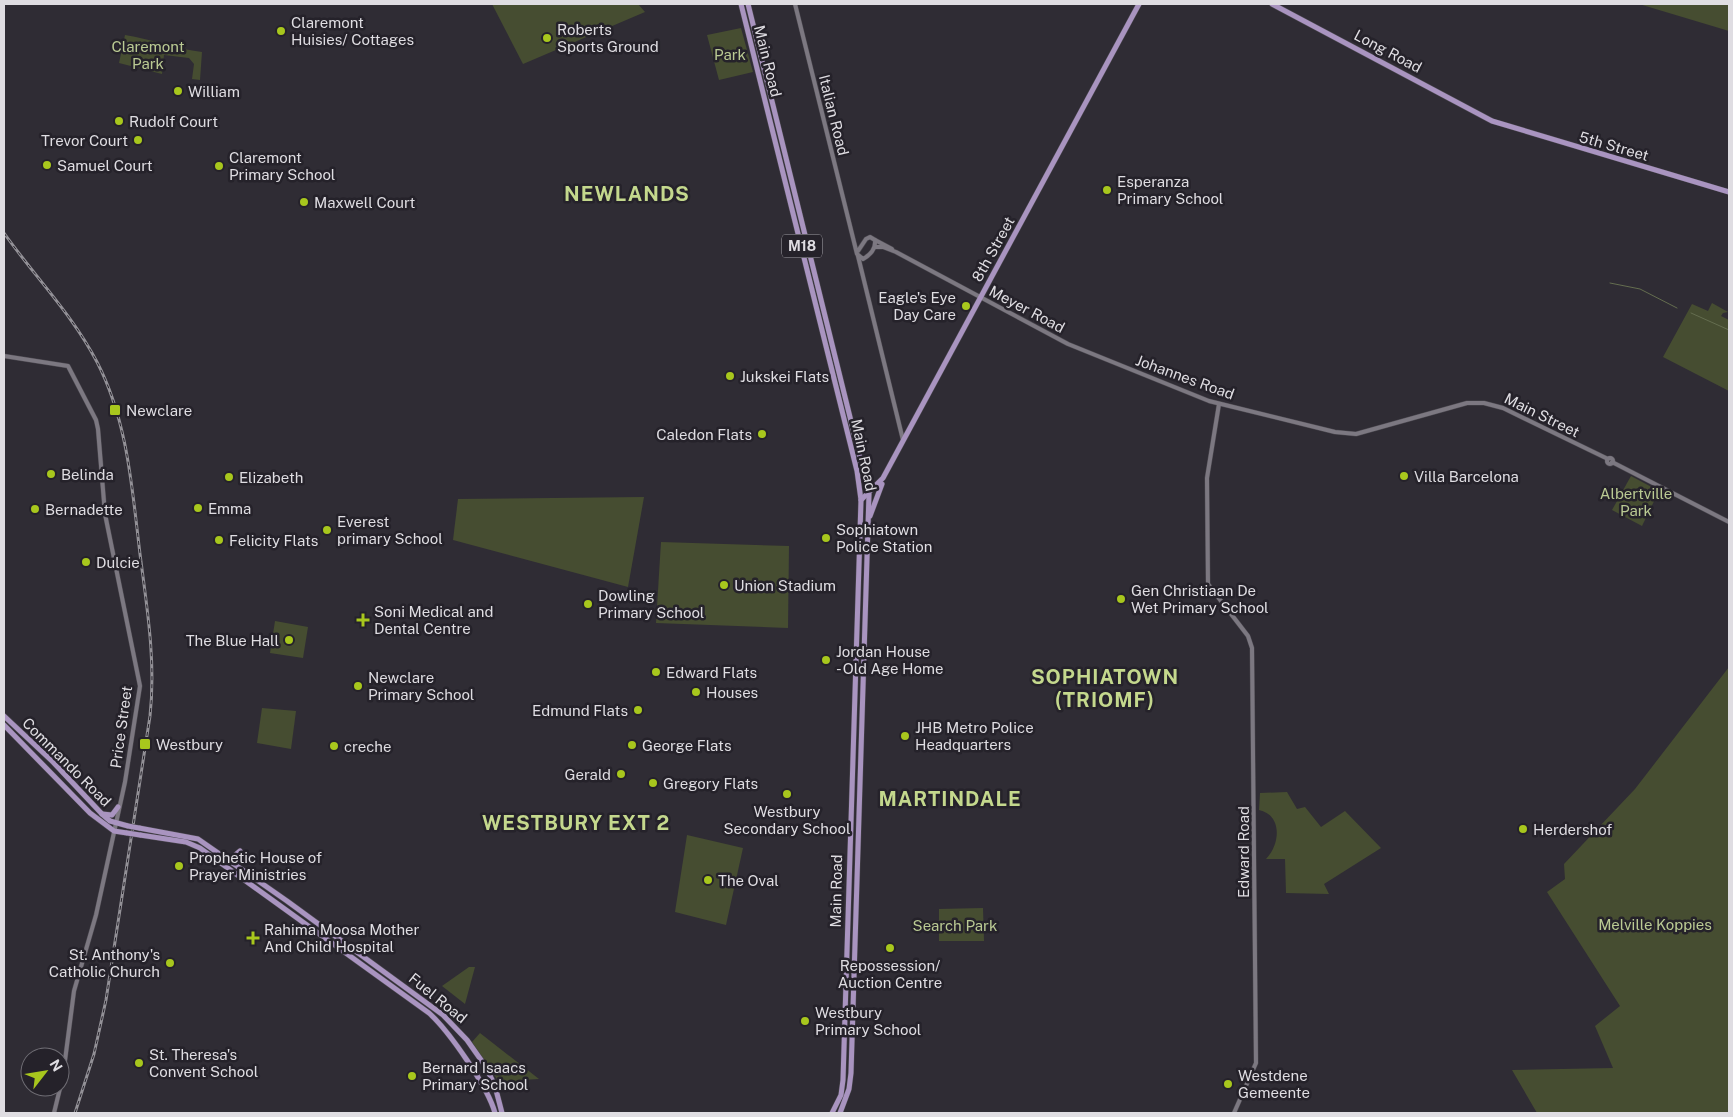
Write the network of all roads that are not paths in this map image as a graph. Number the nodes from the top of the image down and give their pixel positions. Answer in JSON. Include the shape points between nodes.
{"nodes":[{"id":1,"x":740,"y":4,"type":"edge"},
{"id":2,"x":748,"y":4,"type":"edge"},
{"id":3,"x":795,"y":4,"type":"edge"},
{"id":4,"x":1139,"y":4,"type":"edge"},
{"id":5,"x":1272,"y":4,"type":"edge"},
{"id":6,"x":1492,"y":121,"type":"joint"},
{"id":7,"x":1729,"y":192,"type":"edge"},
{"id":8,"x":852,"y":232,"type":"junction"},
{"id":9,"x":866,"y":239,"type":"junction"},
{"id":10,"x":875,"y":240,"type":"junction"},
{"id":11,"x":875,"y":248,"type":"junction"},
{"id":12,"x":896,"y":252,"type":"junction"},
{"id":13,"x":858,"y":253,"type":"junction"},
{"id":14,"x":868,"y":257,"type":"junction"},
{"id":15,"x":863,"y":280,"type":"junction"},
{"id":16,"x":981,"y":297,"type":"junction"},
{"id":17,"x":1068,"y":344,"type":"joint"},
{"id":18,"x":4,"y":356,"type":"edge"},
{"id":19,"x":1219,"y":404,"type":"junction"},
{"id":20,"x":1356,"y":434,"type":"joint"},
{"id":21,"x":903,"y":440,"type":"junction"},
{"id":22,"x":867,"y":480,"type":"junction"},
{"id":23,"x":882,"y":481,"type":"junction"},
{"id":24,"x":869,"y":494,"type":"junction"},
{"id":25,"x":861,"y":500,"type":"junction"},
{"id":26,"x":868,"y":521,"type":"junction"},
{"id":27,"x":1729,"y":522,"type":"edge"},
{"id":28,"x":4,"y":716,"type":"edge"},
{"id":29,"x":4,"y":725,"type":"edge"},
{"id":30,"x":118,"y":807,"type":"junction"},
{"id":31,"x":102,"y":814,"type":"junction"},
{"id":32,"x":115,"y":823,"type":"junction"},
{"id":33,"x":114,"y":831,"type":"junction"},
{"id":34,"x":240,"y":851,"type":"dead end"},
{"id":35,"x":225,"y":857,"type":"junction"},
{"id":36,"x":54,"y":1113,"type":"edge"},
{"id":37,"x":495,"y":1113,"type":"edge"},
{"id":38,"x":502,"y":1113,"type":"edge"},
{"id":39,"x":832,"y":1113,"type":"edge"},
{"id":40,"x":840,"y":1113,"type":"edge"},
{"id":41,"x":1234,"y":1113,"type":"edge"}],
"edges":[{"from":1,"to":25,"type":"main road","name":"Main Road","number":"M18","via":[[857,471]]},
{"from":2,"to":22,"type":"main road","name":"Main Road","number":"M18"},
{"from":3,"to":8,"type":"street","name":"Italian Road"},
{"from":4,"to":16,"type":"main road","name":"8th Street"},
{"from":5,"to":6,"type":"main road","name":"Long Road"},
{"from":6,"to":7,"type":"main road","name":"5th Street"},
{"from":8,"to":9,"type":"street","via":[[857,240]]},
{"from":8,"to":13,"type":"street","name":"Italian Road"},
{"from":9,"to":10,"type":"street"},
{"from":9,"to":13,"type":"street"},
{"from":10,"to":11,"type":"street"},
{"from":10,"to":12,"type":"street","name":"Meyer Road"},
{"from":11,"to":12,"type":"street","name":"Meyer Road"},
{"from":11,"to":14,"type":"street"},
{"from":12,"to":16,"type":"street","name":"Meyer Road"},
{"from":13,"to":14,"type":"street","via":[[863,260]]},
{"from":13,"to":15,"type":"street","name":"Italian Road"},
{"from":14,"to":15,"type":"street","name":"Italian Road","via":[[862,266]]},
{"from":15,"to":21,"type":"street","name":"Italian Road"},
{"from":16,"to":17,"type":"street","name":"Meyer Road"},
{"from":16,"to":21,"type":"main road","name":"8th Street"},
{"from":17,"to":19,"type":"street","name":"Johannes Road"},
{"from":18,"to":30,"type":"street","name":"Price Street","via":[[65,365],[71,371],[98,429],[105,514],[140,681],[125,782]]},
{"from":19,"to":20,"type":"street","name":"Johannes Road"},
{"from":19,"to":41,"type":"street","name":"Edward Road","via":[[1207,478],[1208,584],[1252,642],[1256,1062]]},
{"from":20,"to":27,"type":"street","name":"Main Street","via":[[1479,402],[1503,408],[1600,456],[1608,464],[1621,467]]},
{"from":21,"to":23,"type":"main road","name":"8th Street"},
{"from":22,"to":23,"type":"main road","via":[[873,484]]},
{"from":22,"to":24,"type":"main road","name":"Main Road","number":"M18"},
{"from":23,"to":24,"type":"main road","name":"8th Street"},
{"from":23,"to":26,"type":"main road"},
{"from":24,"to":25,"type":"main road","name":"8th Street"},
{"from":24,"to":26,"type":"main road","name":"Main Road","number":"M18"},
{"from":25,"to":39,"type":"main road","name":"Main Road","number":"M18","via":[[843,1073],[842,1091]]},
{"from":26,"to":40,"type":"main road","name":"Main Road","number":"M18","via":[[851,1073],[848,1095]]},
{"from":28,"to":31,"type":"main road","name":"Commando Road"},
{"from":29,"to":33,"type":"main road","name":"Commando Road","via":[[69,793]]},
{"from":30,"to":31,"type":"main road","via":[[112,815]]},
{"from":30,"to":32,"type":"street","name":"Price Street"},
{"from":31,"to":32,"type":"main road","name":"Commando Road"},
{"from":32,"to":33,"type":"street","name":"Price Street"},
{"from":32,"to":35,"type":"main road","name":"Fuel Road","bridge":true,"via":[[194,838]]},
{"from":33,"to":36,"type":"street","name":"Price Street","via":[[74,991],[63,1076]]},
{"from":33,"to":37,"type":"main road","name":"Fuel Road","bridge":true,"via":[[180,840],[200,848],[429,1013],[486,1091]]},
{"from":34,"to":35,"type":"main road","via":[[233,857]]},
{"from":35,"to":38,"type":"main road","name":"Fuel Road","via":[[448,1019],[486,1067]]}]}
